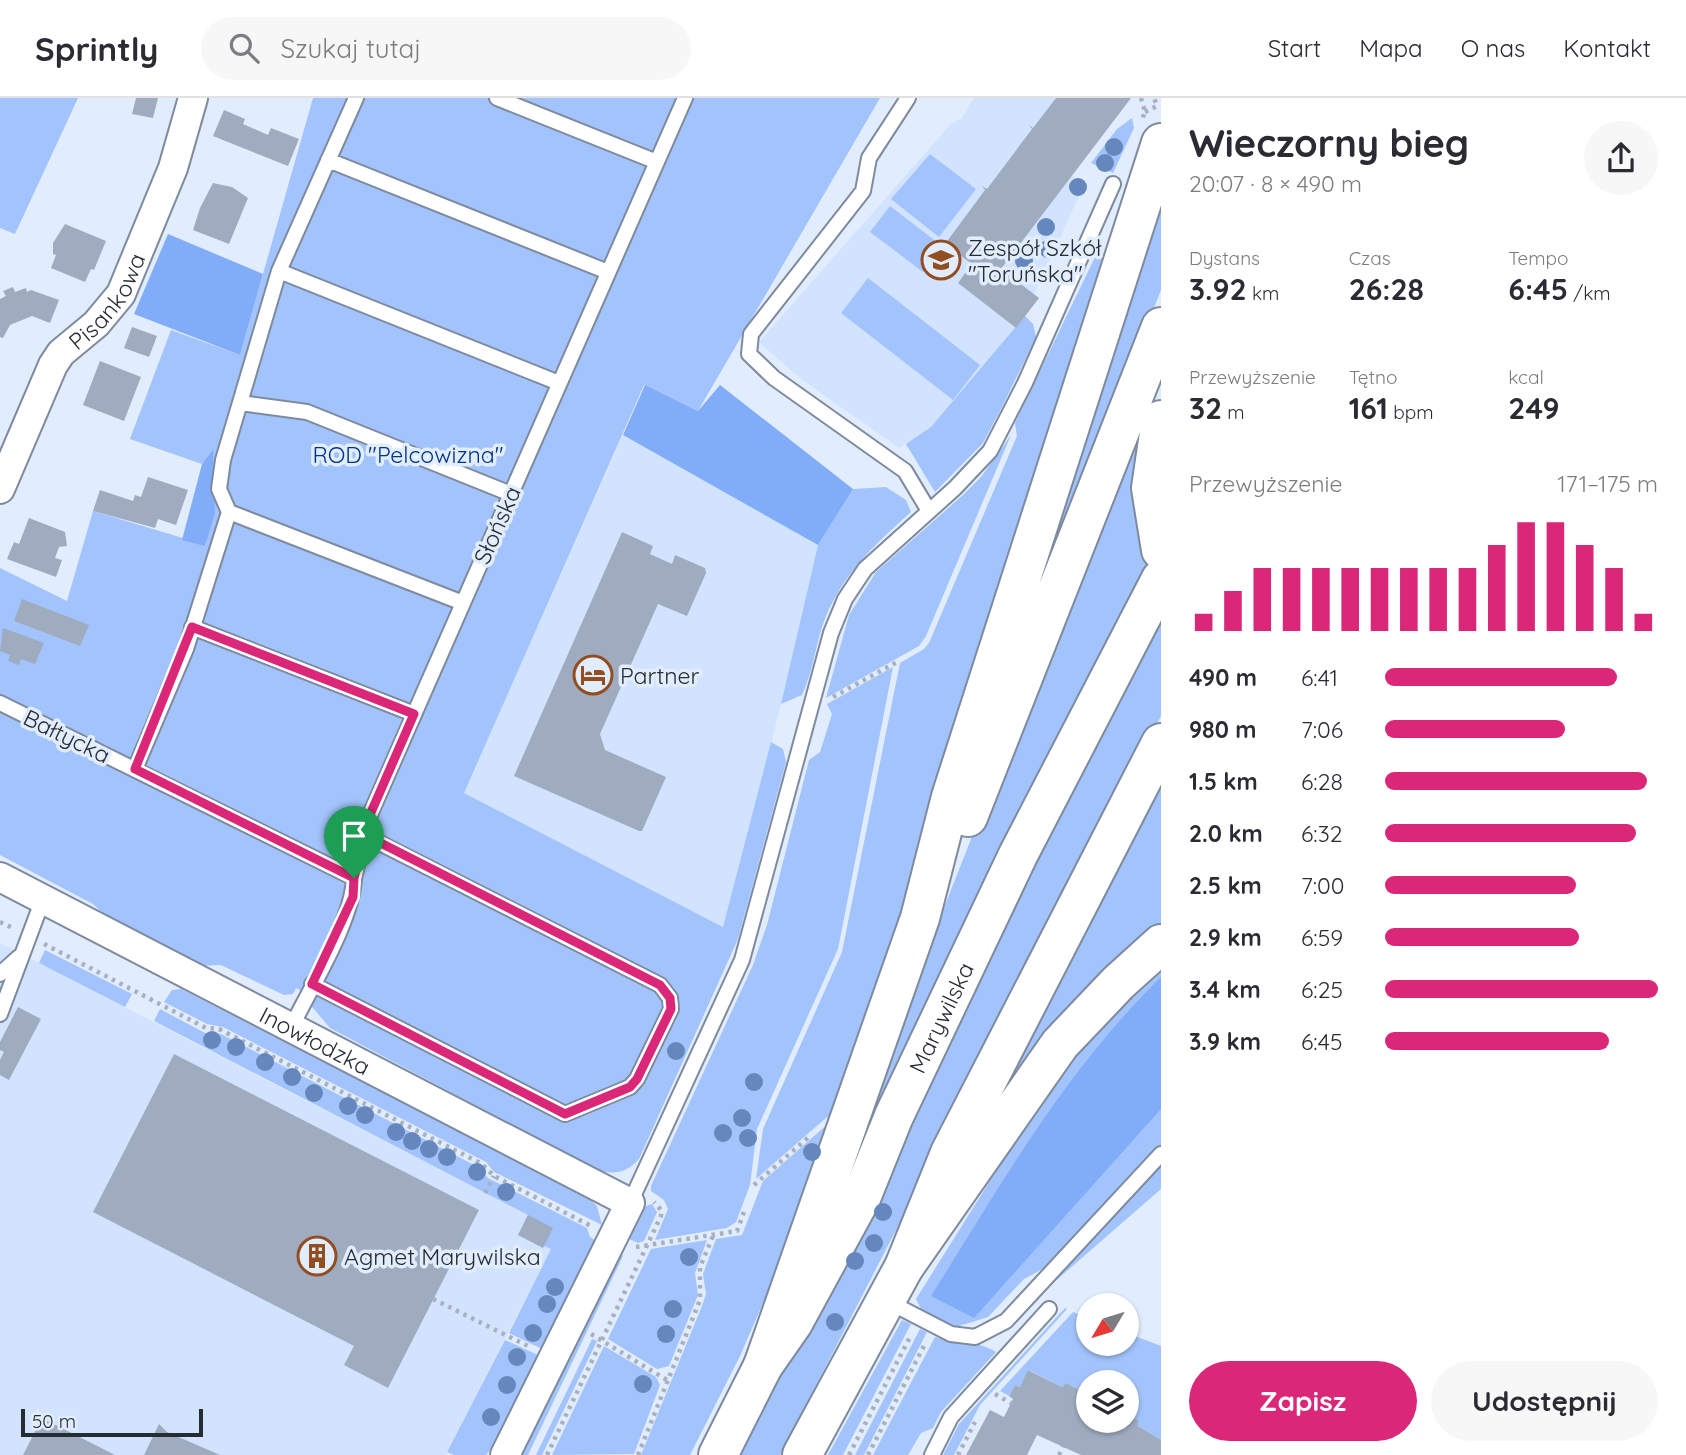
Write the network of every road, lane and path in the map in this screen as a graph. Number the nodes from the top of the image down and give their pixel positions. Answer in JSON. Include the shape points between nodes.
{"nodes":[{"id":1,"x":192,"y":98,"type":"edge"},
{"id":2,"x":356,"y":98,"type":"edge"},
{"id":3,"x":497,"y":98,"type":"edge"},
{"id":4,"x":685,"y":98,"type":"edge"},
{"id":5,"x":908,"y":98,"type":"edge"},
{"id":6,"x":1141,"y":98,"type":"edge"},
{"id":7,"x":1154,"y":98,"type":"edge"},
{"id":8,"x":1161,"y":143,"type":"edge"},
{"id":9,"x":328,"y":160,"type":"junction"},
{"id":10,"x":657,"y":162,"type":"junction"},
{"id":11,"x":1113,"y":184,"type":"dead end"},
{"id":12,"x":278,"y":271,"type":"junction"},
{"id":13,"x":608,"y":272,"type":"junction"},
{"id":14,"x":1161,"y":327,"type":"edge"},
{"id":15,"x":559,"y":383,"type":"junction"},
{"id":16,"x":240,"y":403,"type":"junction"},
{"id":17,"x":1161,"y":420,"type":"edge"},
{"id":18,"x":0,"y":489,"type":"edge"},
{"id":19,"x":510,"y":494,"type":"junction"},
{"id":20,"x":929,"y":511,"type":"junction"},
{"id":21,"x":229,"y":512,"type":"junction"},
{"id":22,"x":1161,"y":551,"type":"edge"},
{"id":23,"x":1161,"y":579,"type":"edge"},
{"id":24,"x":463,"y":603,"type":"junction"},
{"id":25,"x":192,"y":627,"type":"junction"},
{"id":26,"x":897,"y":662,"type":"dead end"},
{"id":27,"x":0,"y":703,"type":"edge"},
{"id":28,"x":811,"y":709,"type":"junction"},
{"id":29,"x":414,"y":714,"type":"junction"},
{"id":30,"x":1161,"y":743,"type":"edge"},
{"id":31,"x":135,"y":769,"type":"junction"},
{"id":32,"x":365,"y":835,"type":"junction"},
{"id":33,"x":0,"y":877,"type":"edge"},
{"id":34,"x":354,"y":878,"type":"junction"},
{"id":35,"x":43,"y":899,"type":"junction"},
{"id":36,"x":920,"y":918,"type":"junction"},
{"id":37,"x":0,"y":922,"type":"edge"},
{"id":38,"x":28,"y":936,"type":"junction"},
{"id":39,"x":1161,"y":944,"type":"edge"},
{"id":40,"x":20,"y":956,"type":"junction"},
{"id":41,"x":0,"y":974,"type":"edge"},
{"id":42,"x":312,"y":984,"type":"junction"},
{"id":43,"x":0,"y":1014,"type":"edge"},
{"id":44,"x":290,"y":1030,"type":"junction"},
{"id":45,"x":816,"y":1131,"type":"dead end"},
{"id":46,"x":1161,"y":1154,"type":"edge"},
{"id":47,"x":494,"y":1176,"type":"junction"},
{"id":48,"x":754,"y":1185,"type":"dead end"},
{"id":49,"x":485,"y":1193,"type":"dead end"},
{"id":50,"x":632,"y":1197,"type":"junction"},
{"id":51,"x":745,"y":1209,"type":"dead end"},
{"id":52,"x":713,"y":1235,"type":"junction"},
{"id":53,"x":611,"y":1240,"type":"junction"},
{"id":54,"x":647,"y":1245,"type":"junction"},
{"id":55,"x":904,"y":1267,"type":"junction"},
{"id":56,"x":433,"y":1300,"type":"dead end"},
{"id":57,"x":886,"y":1300,"type":"junction"},
{"id":58,"x":1049,"y":1309,"type":"dead end"},
{"id":59,"x":920,"y":1318,"type":"junction"},
{"id":60,"x":596,"y":1321,"type":"dead end"},
{"id":61,"x":934,"y":1326,"type":"junction"},
{"id":62,"x":590,"y":1334,"type":"junction"},
{"id":63,"x":507,"y":1336,"type":"dead end"},
{"id":64,"x":602,"y":1340,"type":"junction"},
{"id":65,"x":585,"y":1346,"type":"dead end"},
{"id":66,"x":762,"y":1366,"type":"junction"},
{"id":67,"x":667,"y":1380,"type":"junction"},
{"id":68,"x":994,"y":1394,"type":"dead end"},
{"id":69,"x":1011,"y":1403,"type":"dead end"},
{"id":70,"x":1063,"y":1446,"type":"dead end"},
{"id":71,"x":505,"y":1455,"type":"edge"},
{"id":72,"x":547,"y":1455,"type":"edge"},
{"id":73,"x":638,"y":1455,"type":"edge"},
{"id":74,"x":718,"y":1455,"type":"edge"},
{"id":75,"x":802,"y":1455,"type":"edge"},
{"id":76,"x":849,"y":1455,"type":"edge"},
{"id":77,"x":868,"y":1455,"type":"edge"},
{"id":78,"x":932,"y":1455,"type":"edge"},
{"id":79,"x":1059,"y":1455,"type":"edge"}],
"edges":[{"from":1,"to":18,"type":"street","name":"Pisankowa","via":[[173,168],[121,294],[96,324],[61,352]]},
{"from":2,"to":9,"type":"lane"},
{"from":3,"to":10,"type":"lane"},
{"from":4,"to":10,"type":"lane","name":"Słońska"},
{"from":5,"to":20,"type":"lane","via":[[869,158],[863,191],[751,334],[749,354],[774,378],[905,471]]},
{"from":6,"to":7,"type":"path","via":[[1145,111],[1157,106]]},
{"from":8,"to":36,"type":"main road","via":[[951,797]]},
{"from":9,"to":12,"type":"lane"},
{"from":9,"to":13,"type":"lane"},
{"from":10,"to":13,"type":"lane","name":"Słońska"},
{"from":11,"to":20,"type":"lane","via":[[990,451]]},
{"from":12,"to":15,"type":"lane"},
{"from":12,"to":16,"type":"lane"},
{"from":13,"to":15,"type":"lane","name":"Słońska"},
{"from":14,"to":36,"type":"main road","via":[[975,803]]},
{"from":15,"to":19,"type":"lane","name":"Słońska"},
{"from":16,"to":19,"type":"lane","via":[[307,412]]},
{"from":16,"to":21,"type":"lane","via":[[220,475],[219,489]]},
{"from":17,"to":22,"type":"main road","via":[[1151,475]]},
{"from":19,"to":24,"type":"lane","name":"Słońska"},
{"from":20,"to":28,"type":"lane","via":[[877,555],[855,583],[831,633]]},
{"from":21,"to":24,"type":"lane"},
{"from":21,"to":25,"type":"lane"},
{"from":23,"to":66,"type":"main road","name":"Marywilska","via":[[1018,855],[894,1116],[861,1198],[793,1323]]},
{"from":24,"to":29,"type":"lane","name":"Słońska"},
{"from":25,"to":29,"type":"lane"},
{"from":25,"to":31,"type":"lane"},
{"from":26,"to":28,"type":"path"},
{"from":27,"to":31,"type":"lane","name":"Bałtycka"},
{"from":28,"to":50,"type":"lane","via":[[742,960]]},
{"from":29,"to":32,"type":"lane","name":"Słońska"},
{"from":30,"to":55,"type":"main road","via":[[950,1153]]},
{"from":31,"to":34,"type":"lane","name":"Bałtycka"},
{"from":32,"to":34,"type":"lane","name":"Słońska"},
{"from":32,"to":42,"type":"lane","via":[[660,985],[670,998],[671,1009],[630,1087],[565,1114]]},
{"from":33,"to":35,"type":"street","name":"Inowłodzka"},
{"from":34,"to":42,"type":"lane","name":"Słońska","via":[[353,897]]},
{"from":35,"to":38,"type":"lane"},
{"from":35,"to":44,"type":"street","name":"Inowłodzka"},
{"from":36,"to":66,"type":"main road"},
{"from":37,"to":38,"type":"path"},
{"from":38,"to":40,"type":"lane"},
{"from":38,"to":47,"type":"path","via":[[482,1164]]},
{"from":39,"to":55,"type":"main road","via":[[1060,1044]]},
{"from":40,"to":41,"type":"lane"},
{"from":40,"to":43,"type":"lane"},
{"from":42,"to":44,"type":"lane","name":"Słońska"},
{"from":44,"to":50,"type":"street","name":"Inowłodzka"},
{"from":45,"to":48,"type":"path"},
{"from":46,"to":61,"type":"lane","via":[[1006,1321],[975,1337]]},
{"from":47,"to":49,"type":"path"},
{"from":47,"to":53,"type":"path"},
{"from":50,"to":53,"type":"street"},
{"from":50,"to":54,"type":"path","via":[[653,1201],[662,1210]]},
{"from":51,"to":52,"type":"path","via":[[737,1231]]},
{"from":52,"to":54,"type":"path"},
{"from":52,"to":67,"type":"path","via":[[700,1268],[700,1300]]},
{"from":53,"to":54,"type":"path","via":[[630,1248]]},
{"from":53,"to":71,"type":"street"},
{"from":54,"to":64,"type":"path"},
{"from":55,"to":57,"type":"main road"},
{"from":56,"to":63,"type":"path"},
{"from":57,"to":59,"type":"lane"},
{"from":57,"to":75,"type":"main road"},
{"from":58,"to":78,"type":"lane","via":[[951,1417]]},
{"from":59,"to":61,"type":"lane"},
{"from":59,"to":76,"type":"path"},
{"from":60,"to":62,"type":"path"},
{"from":61,"to":77,"type":"path"},
{"from":62,"to":64,"type":"path"},
{"from":62,"to":65,"type":"path"},
{"from":64,"to":67,"type":"path"},
{"from":64,"to":72,"type":"path"},
{"from":66,"to":74,"type":"main road","name":"Marywilska"},
{"from":67,"to":73,"type":"path"},
{"from":68,"to":69,"type":"path"},
{"from":70,"to":79,"type":"path"}]}
